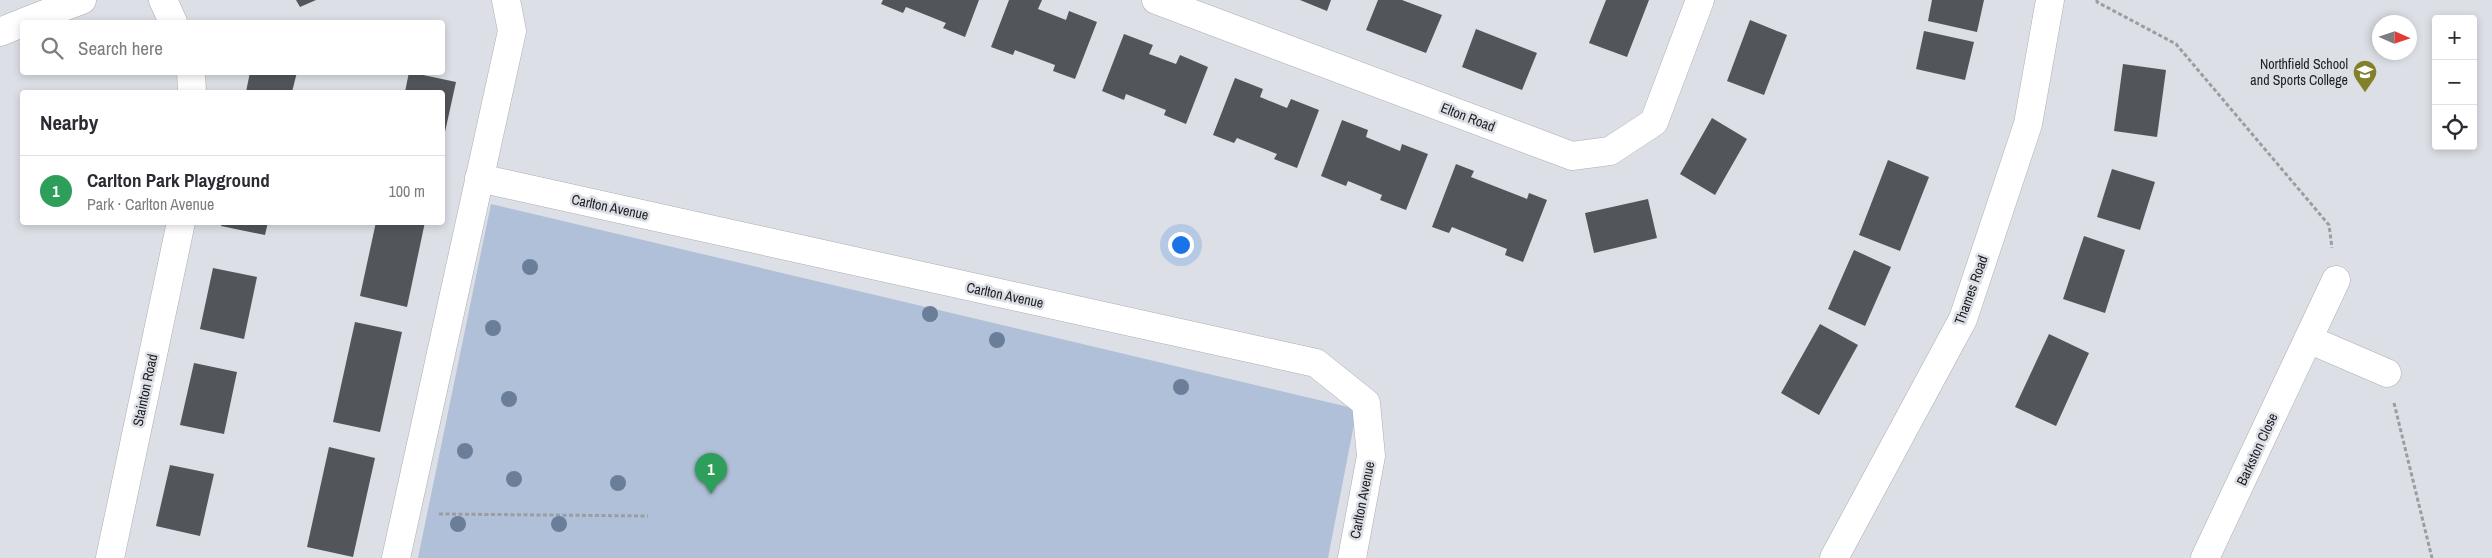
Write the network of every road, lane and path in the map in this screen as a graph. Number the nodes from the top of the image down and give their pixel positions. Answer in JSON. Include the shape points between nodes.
{"nodes":[{"id":1,"x":82,"y":0,"type":"edge"},
{"id":2,"x":163,"y":0,"type":"edge"},
{"id":3,"x":506,"y":0,"type":"edge"},
{"id":4,"x":1156,"y":0,"type":"edge"},
{"id":5,"x":1700,"y":0,"type":"edge"},
{"id":6,"x":2050,"y":0,"type":"edge"},
{"id":7,"x":2097,"y":0,"type":"edge"},
{"id":8,"x":31,"y":20,"type":"edge"},
{"id":9,"x":172,"y":20,"type":"edge"},
{"id":10,"x":20,"y":24,"type":"edge"},
{"id":11,"x":0,"y":32,"type":"edge"},
{"id":12,"x":191,"y":75,"type":"edge"},
{"id":13,"x":192,"y":90,"type":"edge"},
{"id":14,"x":479,"y":178,"type":"junction"},
{"id":15,"x":180,"y":225,"type":"edge"},
{"id":16,"x":2336,"y":280,"type":"joint"},
{"id":17,"x":2308,"y":339,"type":"junction"},
{"id":18,"x":2386,"y":373,"type":"joint"},
{"id":19,"x":406,"y":513,"type":"junction"},
{"id":20,"x":648,"y":516,"type":"dead end"},
{"id":21,"x":110,"y":558,"type":"edge"},
{"id":22,"x":396,"y":558,"type":"edge"},
{"id":23,"x":1352,"y":558,"type":"edge"},
{"id":24,"x":1834,"y":558,"type":"edge"},
{"id":25,"x":2205,"y":558,"type":"edge"},
{"id":26,"x":2432,"y":558,"type":"edge"}],
"edges":[{"from":1,"to":8,"type":"street"},
{"from":2,"to":9,"type":"street"},
{"from":3,"to":14,"type":"street","via":[[512,31]]},
{"from":4,"to":5,"type":"street","name":"Elton Road","via":[[1572,156],[1610,151],[1654,122]]},
{"from":6,"to":24,"type":"street","name":"Thames Road","via":[[2028,124],[1963,318]]},
{"from":7,"to":16,"type":"path","via":[[2176,44],[2330,225]]},
{"from":10,"to":11,"type":"street"},
{"from":12,"to":13,"type":"street"},
{"from":14,"to":19,"type":"street"},
{"from":14,"to":23,"type":"street","name":"Carlton Avenue","via":[[1316,363],[1366,403],[1371,456]]},
{"from":15,"to":21,"type":"street","name":"Stainton Road"},
{"from":16,"to":17,"type":"street","name":"Barkston Close"},
{"from":17,"to":18,"type":"street"},
{"from":17,"to":25,"type":"street","name":"Barkston Close"},
{"from":18,"to":26,"type":"path"},
{"from":19,"to":20,"type":"path"},
{"from":19,"to":22,"type":"street"}]}
